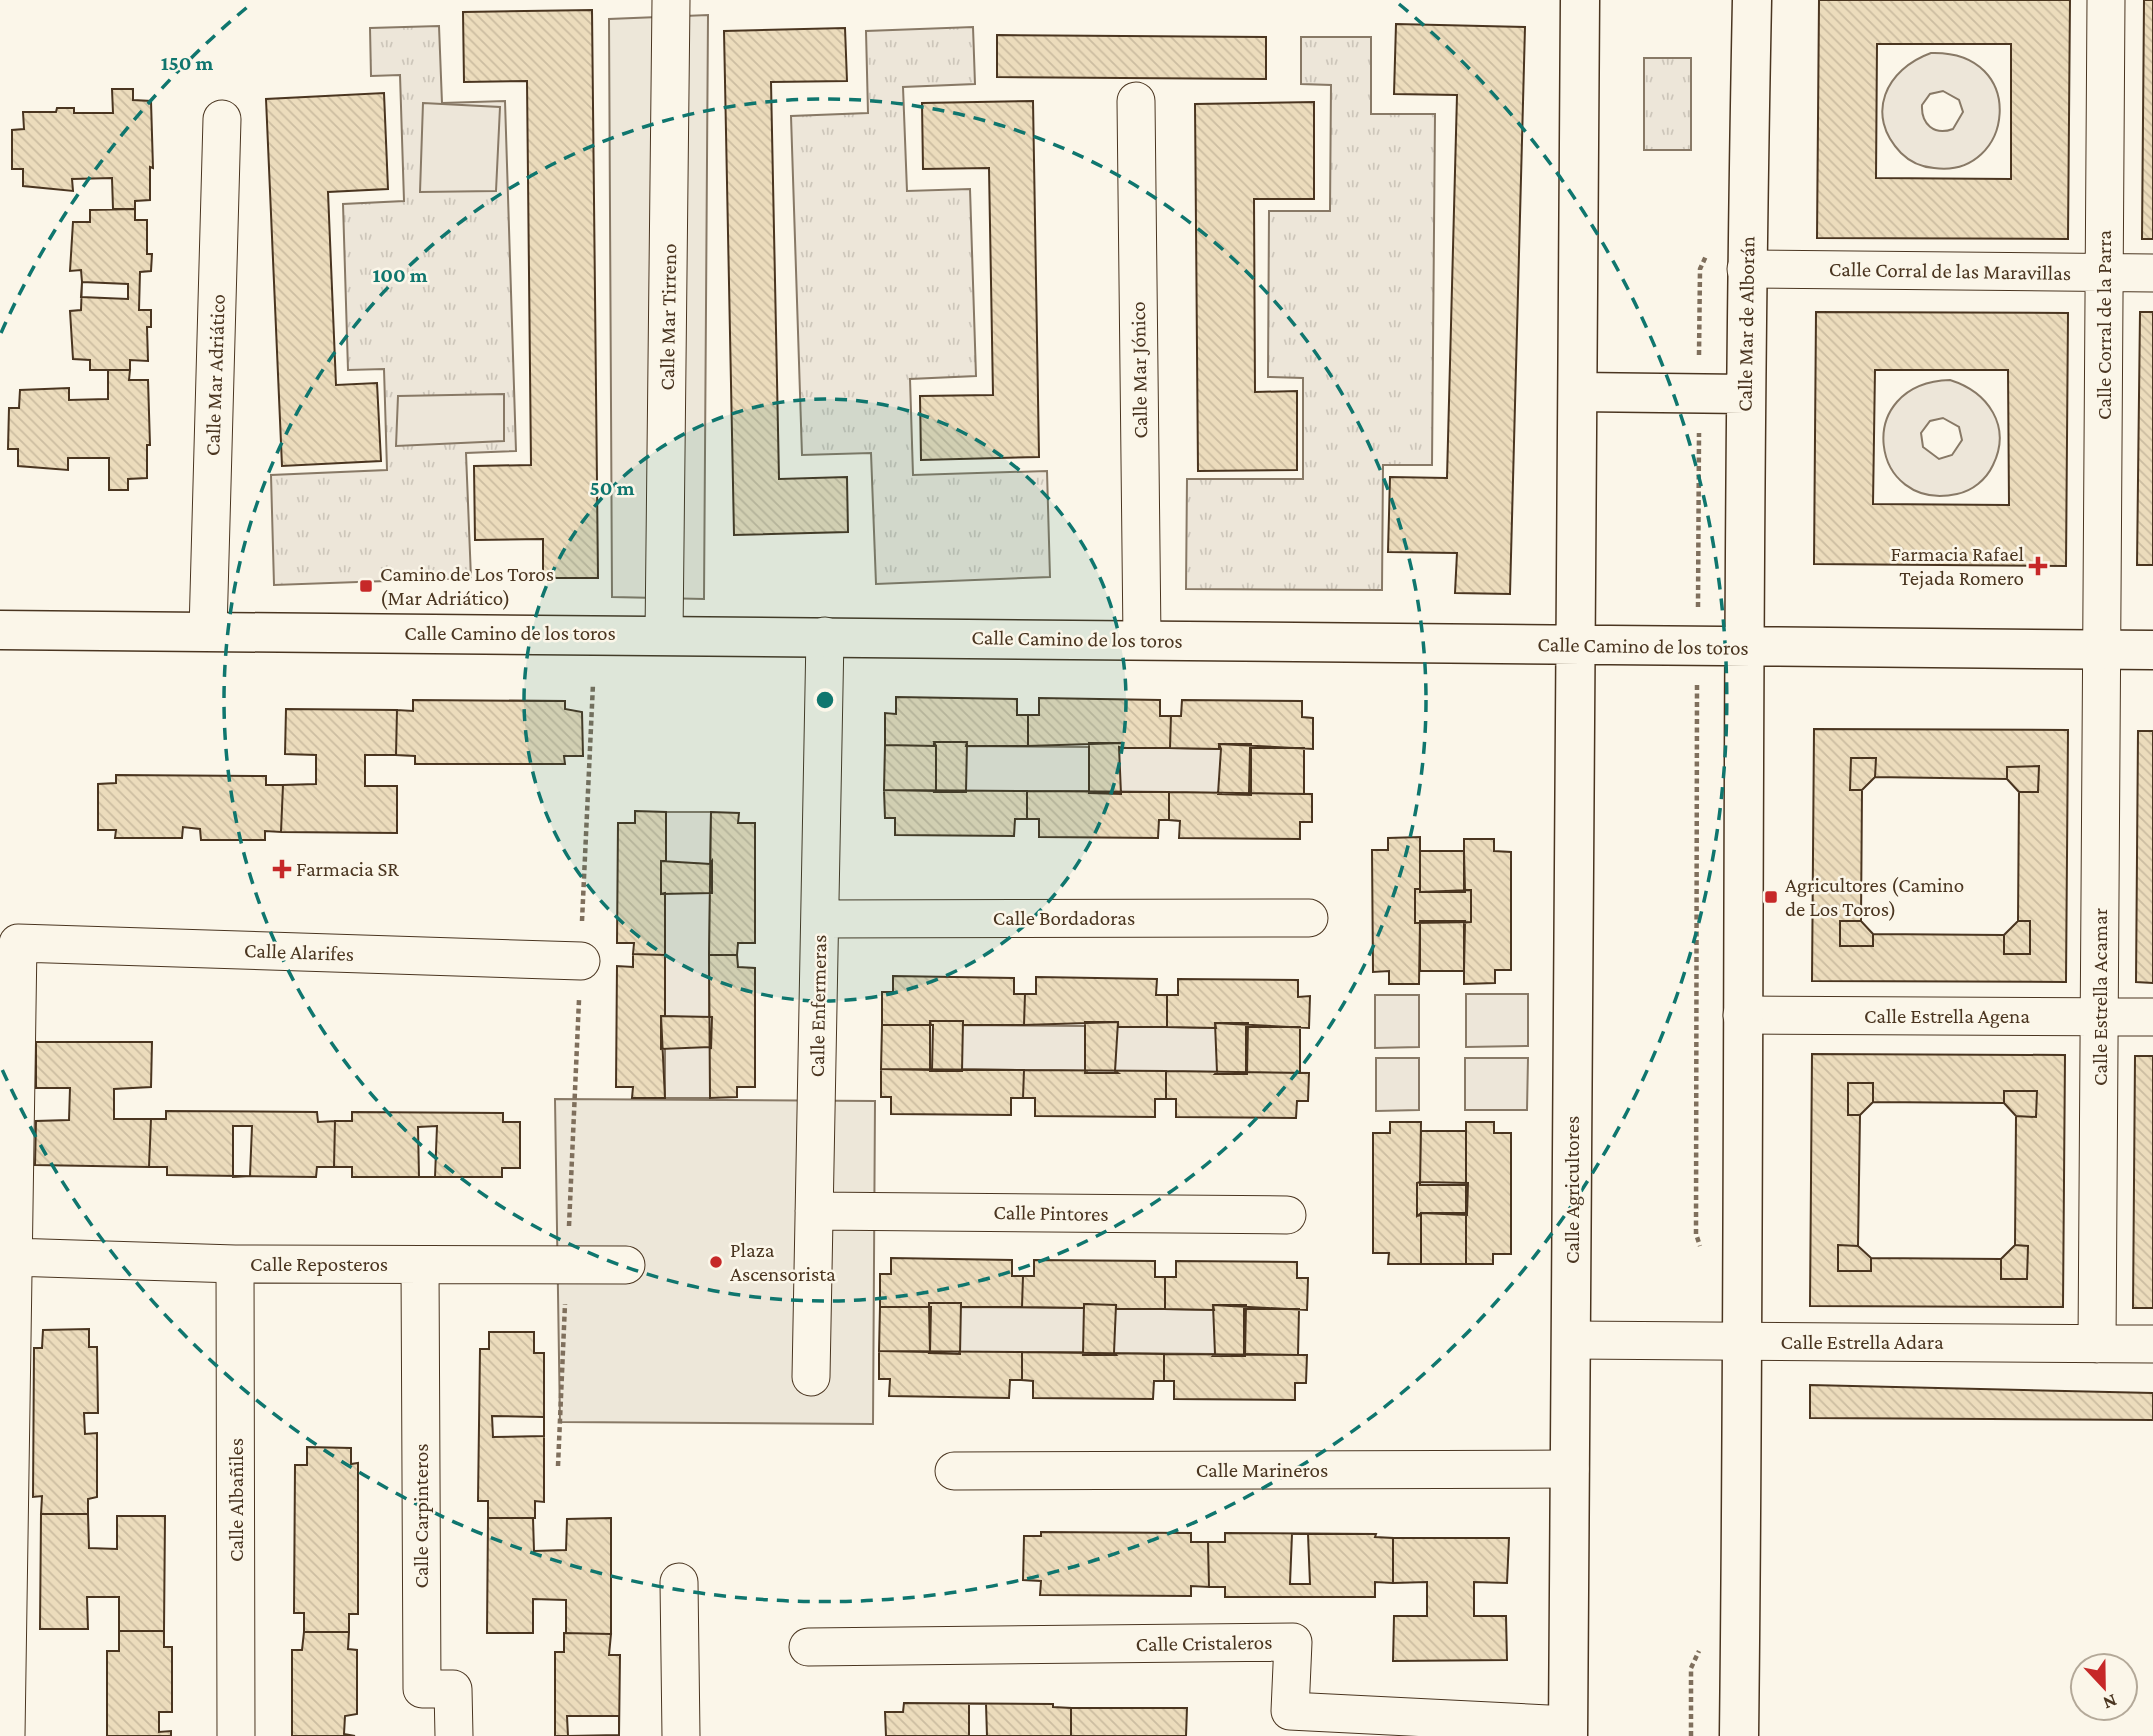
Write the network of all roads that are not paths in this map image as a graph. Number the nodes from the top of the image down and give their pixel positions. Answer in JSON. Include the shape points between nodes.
{"nodes":[{"id":1,"x":671,"y":0,"type":"edge"},
{"id":2,"x":1580,"y":0,"type":"edge"},
{"id":3,"x":1752,"y":0,"type":"edge"},
{"id":4,"x":2106,"y":0,"type":"edge"},
{"id":5,"x":1136,"y":102,"type":"dead end"},
{"id":6,"x":222,"y":119,"type":"dead end"},
{"id":7,"x":1746,"y":269,"type":"junction"},
{"id":8,"x":2104,"y":272,"type":"junction"},
{"id":9,"x":2153,"y":273,"type":"edge"},
{"id":10,"x":1578,"y":392,"type":"junction"},
{"id":11,"x":1745,"y":394,"type":"junction"},
{"id":12,"x":0,"y":630,"type":"edge"},
{"id":13,"x":208,"y":631,"type":"junction"},
{"id":14,"x":664,"y":635,"type":"junction"},
{"id":15,"x":825,"y":636,"type":"junction"},
{"id":16,"x":1142,"y":639,"type":"junction"},
{"id":17,"x":1576,"y":645,"type":"junction"},
{"id":18,"x":1743,"y":647,"type":"junction"},
{"id":19,"x":2102,"y":650,"type":"junction"},
{"id":20,"x":2153,"y":650,"type":"edge"},
{"id":21,"x":1309,"y":918,"type":"dead end"},
{"id":22,"x":820,"y":919,"type":"junction"},
{"id":23,"x":580,"y":961,"type":"road end"},
{"id":24,"x":1742,"y":1014,"type":"junction"},
{"id":25,"x":2099,"y":1017,"type":"junction"},
{"id":26,"x":2153,"y":1017,"type":"edge"},
{"id":27,"x":814,"y":1211,"type":"junction"},
{"id":28,"x":1287,"y":1215,"type":"dead end"},
{"id":29,"x":11,"y":1257,"type":"junction"},
{"id":30,"x":235,"y":1264,"type":"junction"},
{"id":31,"x":420,"y":1265,"type":"junction"},
{"id":32,"x":626,"y":1265,"type":"dead end"},
{"id":33,"x":1571,"y":1340,"type":"junction"},
{"id":34,"x":1744,"y":1341,"type":"junction"},
{"id":35,"x":2097,"y":1344,"type":"junction"},
{"id":36,"x":2153,"y":1344,"type":"edge"},
{"id":37,"x":811,"y":1377,"type":"dead end"},
{"id":38,"x":1570,"y":1469,"type":"junction"},
{"id":39,"x":954,"y":1471,"type":"dead end"},
{"id":40,"x":679,"y":1582,"type":"dead end"},
{"id":41,"x":808,"y":1647,"type":"dead end"},
{"id":42,"x":1568,"y":1730,"type":"edge"},
{"id":43,"x":6,"y":1736,"type":"edge"},
{"id":44,"x":236,"y":1736,"type":"edge"},
{"id":45,"x":454,"y":1736,"type":"edge"},
{"id":46,"x":681,"y":1736,"type":"edge"},
{"id":47,"x":1739,"y":1736,"type":"edge"}],
"edges":[{"from":1,"to":14,"type":"street","name":"Calle Mar Tirreno"},
{"from":2,"to":10,"type":"street"},
{"from":3,"to":7,"type":"street","name":"Calle Mar de Alborán"},
{"from":4,"to":8,"type":"street","name":"Calle Corral de la Parra"},
{"from":5,"to":16,"type":"street","name":"Calle Mar Jónico"},
{"from":6,"to":13,"type":"street","name":"Calle Mar Adriático"},
{"from":7,"to":8,"type":"street","name":"Calle Corral de las Maravillas"},
{"from":7,"to":11,"type":"street","name":"Calle Mar de Alborán"},
{"from":8,"to":9,"type":"street","name":"Calle Corral de las Maravillas"},
{"from":8,"to":19,"type":"street","name":"Calle Corral de la Parra"},
{"from":10,"to":11,"type":"street"},
{"from":10,"to":17,"type":"street"},
{"from":11,"to":18,"type":"street","name":"Calle Mar de Alborán"},
{"from":12,"to":13,"type":"street","name":"Calle Camino de los toros"},
{"from":13,"to":14,"type":"street","name":"Calle Camino de los toros"},
{"from":14,"to":15,"type":"street","name":"Calle Camino de los toros"},
{"from":15,"to":16,"type":"street","name":"Calle Camino de los toros"},
{"from":15,"to":22,"type":"street","name":"Calle Enfermeras"},
{"from":16,"to":17,"type":"street","name":"Calle Camino de los toros"},
{"from":17,"to":18,"type":"street","name":"Calle Camino de los toros"},
{"from":17,"to":33,"type":"street","name":"Calle Agricultores"},
{"from":18,"to":19,"type":"street","name":"Calle Camino de los toros"},
{"from":18,"to":24,"type":"street"},
{"from":19,"to":20,"type":"street","name":"Calle Camino de los toros"},
{"from":19,"to":25,"type":"street","name":"Calle Estrella Acamar"},
{"from":21,"to":22,"type":"street","name":"Calle Bordadoras"},
{"from":22,"to":27,"type":"street","name":"Calle Enfermeras"},
{"from":23,"to":29,"type":"street","name":"Calle Alarifes","via":[[18,943]]},
{"from":24,"to":25,"type":"street","name":"Calle Estrella Agena"},
{"from":24,"to":34,"type":"street"},
{"from":25,"to":26,"type":"street","name":"Calle Estrella Agena"},
{"from":25,"to":35,"type":"street","name":"Calle Estrella Acamar"},
{"from":27,"to":28,"type":"street","name":"Calle Pintores"},
{"from":27,"to":37,"type":"street","name":"Calle Enfermeras"},
{"from":29,"to":30,"type":"street","name":"Calle Reposteros"},
{"from":29,"to":43,"type":"street"},
{"from":30,"to":31,"type":"street","name":"Calle Reposteros"},
{"from":30,"to":44,"type":"street","name":"Calle Albañiles"},
{"from":31,"to":32,"type":"street","name":"Calle Reposteros"},
{"from":31,"to":45,"type":"street","name":"Calle Carpinteros","via":[[422,1689],[453,1689]]},
{"from":33,"to":34,"type":"street","name":"Calle Estrella Adara"},
{"from":33,"to":38,"type":"street","name":"Calle Agricultores"},
{"from":34,"to":35,"type":"street","name":"Calle Estrella Adara"},
{"from":34,"to":47,"type":"street"},
{"from":35,"to":36,"type":"street","name":"Calle Estrella Adara"},
{"from":38,"to":39,"type":"street","name":"Calle Marineros"},
{"from":38,"to":42,"type":"street","name":"Calle Agricultores"},
{"from":40,"to":46,"type":"street"},
{"from":41,"to":42,"type":"street","name":"Calle Cristaleros","via":[[1293,1642],[1290,1711]]}]}
